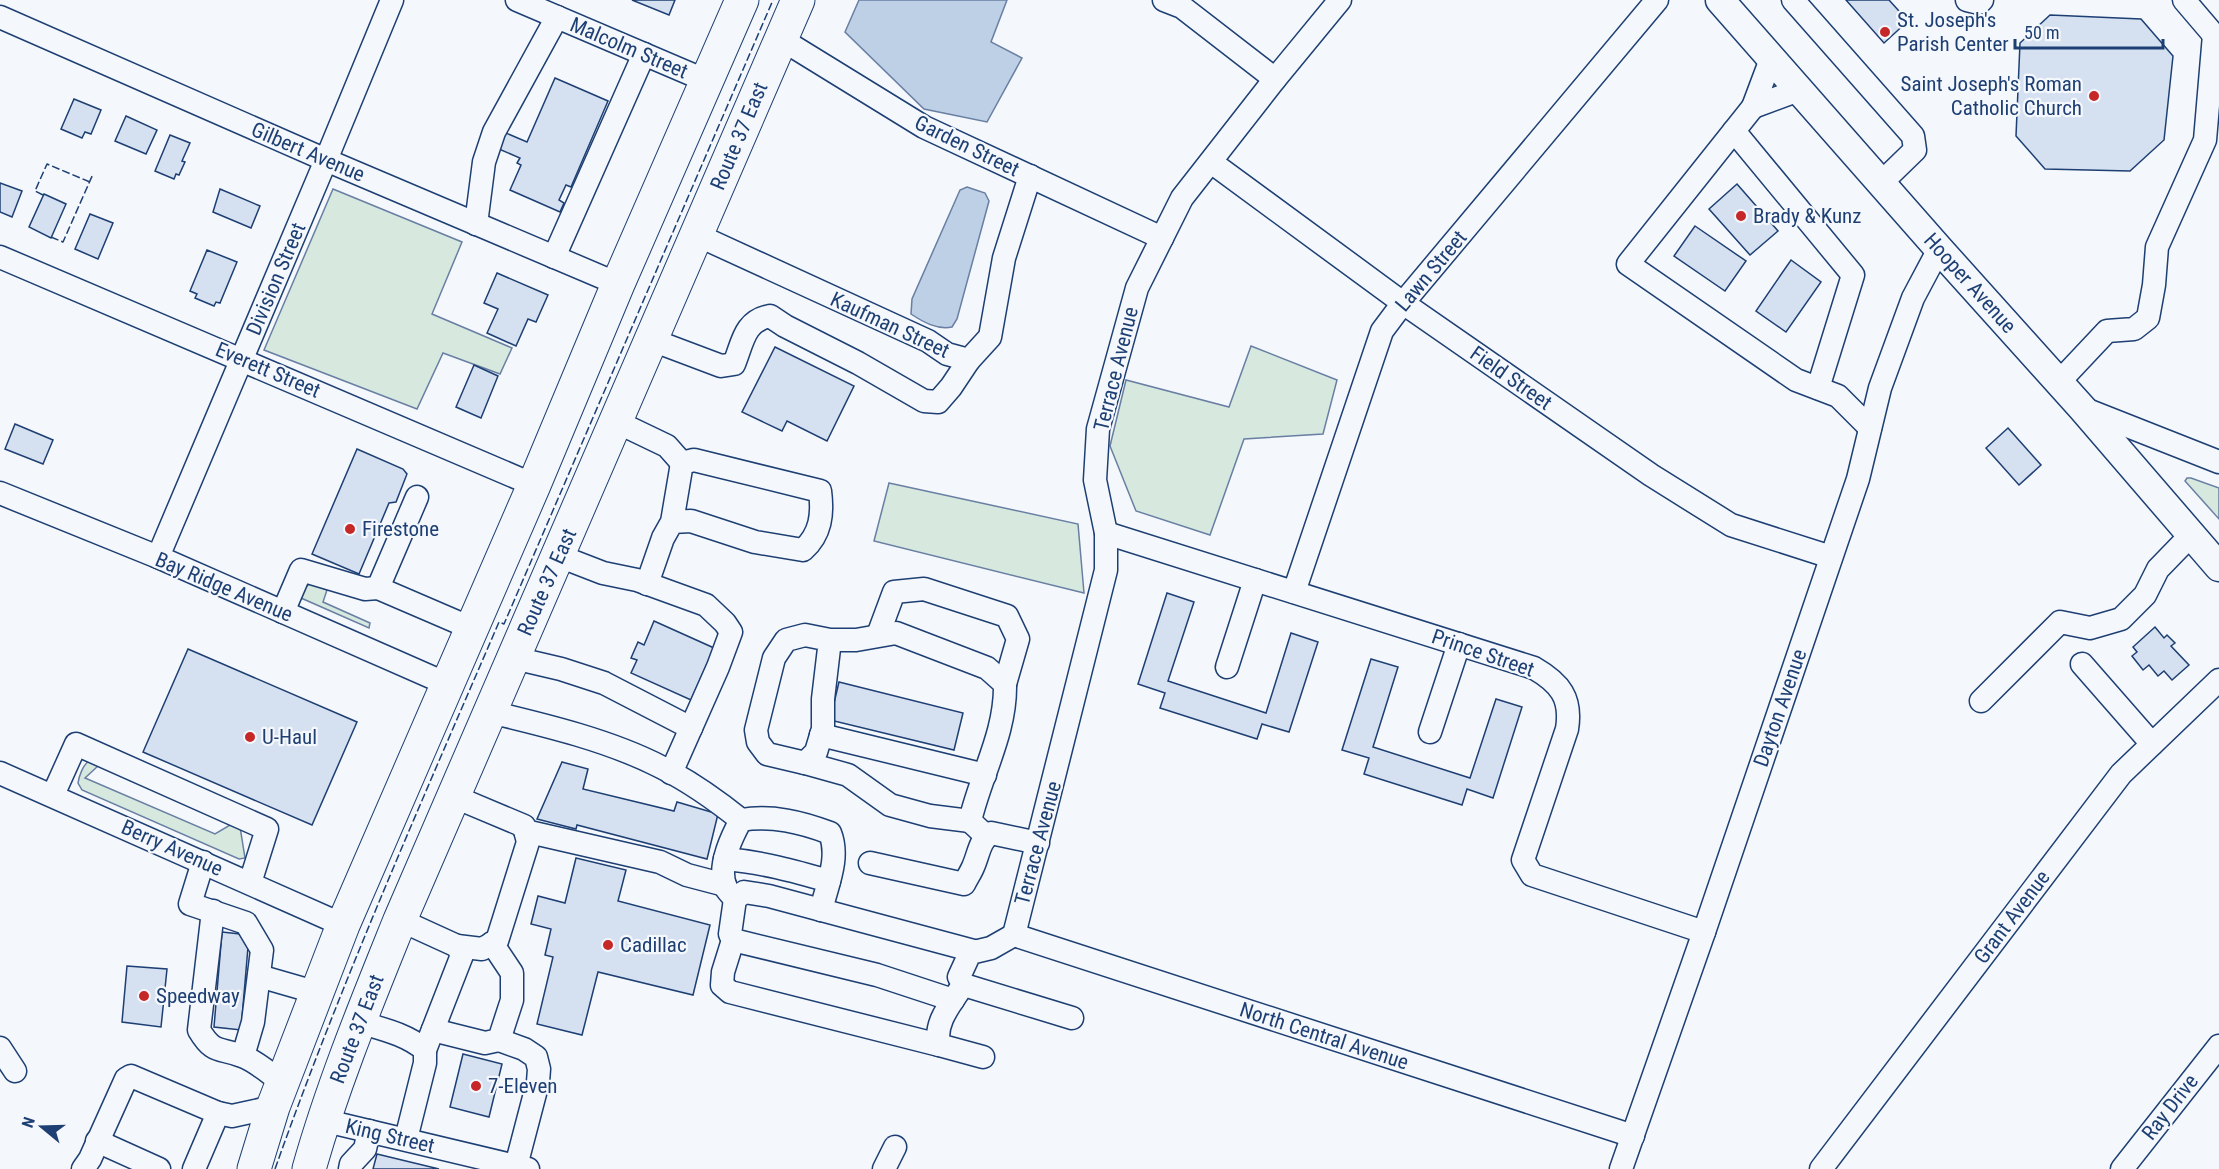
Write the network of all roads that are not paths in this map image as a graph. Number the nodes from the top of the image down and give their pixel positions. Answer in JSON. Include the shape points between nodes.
{"nodes":[{"id":1,"x":392,"y":0,"type":"edge"},
{"id":2,"x":517,"y":0,"type":"edge"},
{"id":3,"x":742,"y":0,"type":"edge"},
{"id":4,"x":798,"y":0,"type":"edge"},
{"id":5,"x":1164,"y":0,"type":"edge"},
{"id":6,"x":1341,"y":0,"type":"edge"},
{"id":7,"x":1657,"y":0,"type":"edge"},
{"id":8,"x":1720,"y":0,"type":"edge"},
{"id":9,"x":1792,"y":0,"type":"edge"},
{"id":10,"x":1967,"y":0,"type":"edge"},
{"id":11,"x":1982,"y":0,"type":"edge"},
{"id":12,"x":2188,"y":1,"type":"edge"},
{"id":13,"x":0,"y":17,"type":"edge"},
{"id":14,"x":557,"y":17,"type":"junction"},
{"id":15,"x":2216,"y":38,"type":"edge"},
{"id":16,"x":781,"y":39,"type":"junction"},
{"id":17,"x":644,"y":54,"type":"junction"},
{"id":18,"x":1771,"y":59,"type":"junction"},
{"id":19,"x":1275,"y":79,"type":"junction"},
{"id":20,"x":707,"y":81,"type":"junction"},
{"id":21,"x":1799,"y":90,"type":"junction"},
{"id":22,"x":1753,"y":107,"type":"junction"},
{"id":23,"x":1734,"y":131,"type":"junction"},
{"id":24,"x":326,"y":160,"type":"junction"},
{"id":25,"x":1211,"y":162,"type":"junction"},
{"id":26,"x":1030,"y":176,"type":"junction"},
{"id":27,"x":1881,"y":183,"type":"junction"},
{"id":28,"x":476,"y":224,"type":"junction"},
{"id":29,"x":697,"y":235,"type":"junction"},
{"id":30,"x":1162,"y":238,"type":"junction"},
{"id":31,"x":1939,"y":249,"type":"junction"},
{"id":32,"x":0,"y":257,"type":"edge"},
{"id":33,"x":554,"y":257,"type":"junction"},
{"id":34,"x":618,"y":284,"type":"junction"},
{"id":35,"x":1403,"y":303,"type":"junction"},
{"id":36,"x":652,"y":340,"type":"junction"},
{"id":37,"x":242,"y":359,"type":"junction"},
{"id":38,"x":969,"y":360,"type":"junction"},
{"id":39,"x":2059,"y":382,"type":"junction"},
{"id":40,"x":1880,"y":388,"type":"junction"},
{"id":41,"x":1828,"y":392,"type":"junction"},
{"id":42,"x":2082,"y":408,"type":"junction"},
{"id":43,"x":617,"y":422,"type":"junction"},
{"id":44,"x":1870,"y":428,"type":"junction"},
{"id":45,"x":2219,"y":462,"type":"edge"},
{"id":46,"x":682,"y":463,"type":"junction"},
{"id":47,"x":534,"y":485,"type":"junction"},
{"id":48,"x":0,"y":493,"type":"edge"},
{"id":49,"x":417,"y":496,"type":"dead end"},
{"id":50,"x":672,"y":522,"type":"junction"},
{"id":51,"x":1106,"y":533,"type":"junction"},
{"id":52,"x":2191,"y":535,"type":"junction"},
{"id":53,"x":559,"y":556,"type":"junction"},
{"id":54,"x":1831,"y":557,"type":"junction"},
{"id":55,"x":158,"y":558,"type":"junction"},
{"id":56,"x":2219,"y":567,"type":"edge"},
{"id":57,"x":1255,"y":580,"type":"junction"},
{"id":58,"x":647,"y":584,"type":"junction"},
{"id":59,"x":378,"y":588,"type":"junction"},
{"id":60,"x":1294,"y":592,"type":"junction"},
{"id":61,"x":283,"y":612,"type":"junction"},
{"id":62,"x":471,"y":628,"type":"junction"},
{"id":63,"x":878,"y":635,"type":"junction"},
{"id":64,"x":830,"y":639,"type":"junction"},
{"id":65,"x":1459,"y":644,"type":"junction"},
{"id":66,"x":514,"y":658,"type":"junction"},
{"id":67,"x":2082,"y":664,"type":"dead end"},
{"id":68,"x":1227,"y":667,"type":"dead end"},
{"id":69,"x":2219,"y":680,"type":"edge"},
{"id":70,"x":447,"y":684,"type":"junction"},
{"id":71,"x":1005,"y":684,"type":"junction"},
{"id":72,"x":1981,"y":701,"type":"dead end"},
{"id":73,"x":490,"y":712,"type":"junction"},
{"id":74,"x":691,"y":728,"type":"junction"},
{"id":75,"x":1430,"y":732,"type":"dead end"},
{"id":76,"x":821,"y":735,"type":"junction"},
{"id":77,"x":2152,"y":744,"type":"junction"},
{"id":78,"x":805,"y":763,"type":"junction"},
{"id":79,"x":0,"y":773,"type":"edge"},
{"id":80,"x":671,"y":773,"type":"junction"},
{"id":81,"x":985,"y":775,"type":"junction"},
{"id":82,"x":53,"y":795,"type":"junction"},
{"id":83,"x":454,"y":797,"type":"junction"},
{"id":84,"x":741,"y":820,"type":"junction"},
{"id":85,"x":978,"y":829,"type":"junction"},
{"id":86,"x":525,"y":831,"type":"junction"},
{"id":87,"x":1038,"y":843,"type":"junction"},
{"id":88,"x":725,"y":859,"type":"junction"},
{"id":89,"x":203,"y":862,"type":"junction"},
{"id":90,"x":870,"y":863,"type":"dead end"},
{"id":91,"x":829,"y":881,"type":"junction"},
{"id":92,"x":255,"y":885,"type":"junction"},
{"id":93,"x":730,"y":892,"type":"junction"},
{"id":94,"x":821,"y":910,"type":"junction"},
{"id":95,"x":213,"y":911,"type":"junction"},
{"id":96,"x":400,"y":920,"type":"junction"},
{"id":97,"x":246,"y":923,"type":"junction"},
{"id":98,"x":344,"y":925,"type":"junction"},
{"id":99,"x":1704,"y":932,"type":"junction"},
{"id":100,"x":1014,"y":935,"type":"junction"},
{"id":101,"x":733,"y":940,"type":"junction"},
{"id":102,"x":492,"y":943,"type":"junction"},
{"id":103,"x":457,"y":946,"type":"junction"},
{"id":104,"x":974,"y":951,"type":"junction"},
{"id":105,"x":259,"y":976,"type":"junction"},
{"id":106,"x":958,"y":992,"type":"junction"},
{"id":107,"x":318,"y":993,"type":"junction"},
{"id":108,"x":1072,"y":1017,"type":"dead end"},
{"id":109,"x":359,"y":1022,"type":"junction"},
{"id":110,"x":429,"y":1040,"type":"junction"},
{"id":111,"x":499,"y":1040,"type":"junction"},
{"id":112,"x":939,"y":1046,"type":"junction"},
{"id":113,"x":2219,"y":1046,"type":"edge"},
{"id":114,"x":0,"y":1048,"type":"edge"},
{"id":115,"x":243,"y":1056,"type":"junction"},
{"id":116,"x":983,"y":1057,"type":"dead end"},
{"id":117,"x":15,"y":1071,"type":"dead end"},
{"id":118,"x":278,"y":1095,"type":"junction"},
{"id":119,"x":218,"y":1113,"type":"junction"},
{"id":120,"x":322,"y":1120,"type":"junction"},
{"id":121,"x":369,"y":1131,"type":"junction"},
{"id":122,"x":1634,"y":1136,"type":"junction"},
{"id":123,"x":406,"y":1139,"type":"junction"},
{"id":124,"x":895,"y":1147,"type":"dead end"},
{"id":125,"x":89,"y":1160,"type":"edge"},
{"id":126,"x":479,"y":1163,"type":"edge"},
{"id":127,"x":522,"y":1168,"type":"edge"},
{"id":128,"x":159,"y":1169,"type":"edge"},
{"id":129,"x":194,"y":1169,"type":"edge"},
{"id":130,"x":254,"y":1169,"type":"edge"},
{"id":131,"x":309,"y":1169,"type":"edge"},
{"id":132,"x":350,"y":1169,"type":"edge"},
{"id":133,"x":884,"y":1169,"type":"edge"},
{"id":134,"x":1621,"y":1169,"type":"edge"},
{"id":135,"x":1821,"y":1169,"type":"edge"},
{"id":136,"x":2122,"y":1169,"type":"edge"}],
"edges":[{"from":1,"to":24,"type":"street","name":"Division Street"},
{"from":2,"to":14,"type":"street","name":"Malcolm Street"},
{"from":3,"to":20,"type":"highway"},
{"from":4,"to":16,"type":"highway","name":"Route 37 East"},
{"from":5,"to":19,"type":"street","via":[[1182,7]]},
{"from":6,"to":19,"type":"street","name":"Terrace Avenue"},
{"from":7,"to":35,"type":"street","name":"Lawn Street"},
{"from":8,"to":18,"type":"main road","name":"Hooper Avenue"},
{"from":9,"to":27,"type":"street","via":[[1912,136],[1915,150]]},
{"from":10,"to":11,"type":"street"},
{"from":12,"to":15,"type":"street"},
{"from":13,"to":24,"type":"street","name":"Gilbert Avenue"},
{"from":14,"to":17,"type":"street","name":"Malcolm Street"},
{"from":14,"to":28,"type":"street","via":[[494,132],[484,162]]},
{"from":15,"to":39,"type":"street","via":[[2205,140],[2157,247],[2148,318],[2134,329],[2107,331]]},
{"from":16,"to":26,"type":"street","name":"Garden Street","via":[[924,128]]},
{"from":16,"to":29,"type":"highway","name":"Route 37 East"},
{"from":17,"to":20,"type":"street","name":"Malcolm Street"},
{"from":17,"to":33,"type":"street"},
{"from":18,"to":21,"type":"main road","name":"Hooper Avenue"},
{"from":18,"to":22,"type":"street"},
{"from":19,"to":25,"type":"street","name":"Terrace Avenue"},
{"from":20,"to":34,"type":"highway"},
{"from":21,"to":22,"type":"street"},
{"from":21,"to":27,"type":"main road","name":"Hooper Avenue"},
{"from":22,"to":23,"type":"street"},
{"from":23,"to":41,"type":"street","via":[[1853,275]]},
{"from":23,"to":41,"type":"street","via":[[1628,264],[1796,380]]},
{"from":24,"to":28,"type":"street","name":"Gilbert Avenue"},
{"from":24,"to":37,"type":"street","name":"Division Street"},
{"from":25,"to":30,"type":"street","name":"Terrace Avenue","via":[[1182,198]]},
{"from":25,"to":35,"type":"street","name":"Field Street"},
{"from":26,"to":30,"type":"street","name":"Garden Street"},
{"from":26,"to":38,"type":"street","name":"Kaufman Street","via":[[1004,258],[990,337]]},
{"from":27,"to":31,"type":"main road","name":"Hooper Avenue"},
{"from":28,"to":33,"type":"street","name":"Gilbert Avenue"},
{"from":29,"to":36,"type":"highway","name":"Route 37 East"},
{"from":29,"to":38,"type":"street","name":"Kaufman Street","via":[[928,341],[948,354]]},
{"from":30,"to":51,"type":"street","name":"Terrace Avenue","via":[[1137,288],[1098,429],[1095,480]]},
{"from":31,"to":39,"type":"main road","name":"Hooper Avenue"},
{"from":31,"to":40,"type":"street","name":"Dayton Avenue","via":[[1913,298]]},
{"from":32,"to":37,"type":"street","name":"Everett Street"},
{"from":33,"to":34,"type":"street","name":"Gilbert Avenue"},
{"from":34,"to":47,"type":"highway"},
{"from":35,"to":54,"type":"street","name":"Field Street","via":[[1651,475],[1731,525]]},
{"from":35,"to":60,"type":"street","name":"Lawn Street","via":[[1382,331]]},
{"from":36,"to":38,"type":"street","via":[[721,366],[734,364],[749,327],[757,318],[770,316],[924,402],[938,402]]},
{"from":36,"to":43,"type":"highway","name":"Route 37 East"},
{"from":37,"to":47,"type":"street","name":"Everett Street"},
{"from":37,"to":55,"type":"street","name":"Division Street"},
{"from":39,"to":42,"type":"main road","name":"Hooper Avenue"},
{"from":40,"to":41,"type":"street"},
{"from":40,"to":44,"type":"street","name":"Dayton Avenue"},
{"from":41,"to":44,"type":"street"},
{"from":42,"to":45,"type":"street"},
{"from":42,"to":52,"type":"main road","name":"Hooper Avenue"},
{"from":43,"to":46,"type":"street","via":[[667,446]]},
{"from":43,"to":53,"type":"highway","name":"Route 37 East"},
{"from":44,"to":54,"type":"street","name":"Dayton Avenue","via":[[1858,479]]},
{"from":46,"to":50,"type":"street"},
{"from":46,"to":50,"type":"street","via":[[694,460],[820,491],[822,510],[818,529],[803,550],[755,542],[691,521]]},
{"from":47,"to":62,"type":"highway"},
{"from":48,"to":55,"type":"street","name":"Bay Ridge Avenue"},
{"from":49,"to":59,"type":"street"},
{"from":50,"to":58,"type":"street"},
{"from":51,"to":57,"type":"street","name":"Prince Street"},
{"from":51,"to":87,"type":"street","name":"Terrace Avenue","via":[[1106,570]]},
{"from":52,"to":56,"type":"main road","name":"Hooper Avenue"},
{"from":52,"to":72,"type":"street","via":[[2158,569],[2145,595],[2121,619],[2090,628],[2060,622]]},
{"from":53,"to":58,"type":"street"},
{"from":53,"to":66,"type":"highway","name":"Route 37 East"},
{"from":54,"to":99,"type":"street","name":"Dayton Avenue"},
{"from":55,"to":61,"type":"street","name":"Bay Ridge Avenue"},
{"from":57,"to":60,"type":"street","name":"Prince Street"},
{"from":57,"to":68,"type":"street"},
{"from":58,"to":74,"type":"street","via":[[706,605],[731,632]]},
{"from":59,"to":61,"type":"street","via":[[365,589],[301,570]]},
{"from":59,"to":62,"type":"street"},
{"from":60,"to":65,"type":"street","name":"Prince Street"},
{"from":61,"to":70,"type":"street","name":"Bay Ridge Avenue"},
{"from":62,"to":70,"type":"highway"},
{"from":63,"to":64,"type":"street","via":[[856,640]]},
{"from":63,"to":71,"type":"street","via":[[896,633],[987,668]]},
{"from":63,"to":71,"type":"street","via":[[894,592],[924,589],[1007,616],[1018,639]]},
{"from":64,"to":76,"type":"street"},
{"from":64,"to":78,"type":"street","via":[[806,635],[786,640],[774,658],[756,730],[758,742],[767,754]]},
{"from":65,"to":75,"type":"street"},
{"from":65,"to":99,"type":"street","name":"Prince Street","via":[[1534,668],[1552,679],[1570,712],[1523,860],[1532,875]]},
{"from":66,"to":73,"type":"highway","name":"Route 37 East"},
{"from":66,"to":74,"type":"street","via":[[604,684]]},
{"from":67,"to":77,"type":"street"},
{"from":69,"to":77,"type":"street","name":"Grant Avenue"},
{"from":70,"to":98,"type":"highway"},
{"from":71,"to":81,"type":"street","via":[[1001,729]]},
{"from":73,"to":80,"type":"street","via":[[617,748]]},
{"from":73,"to":83,"type":"highway","name":"Route 37 East"},
{"from":74,"to":80,"type":"street"},
{"from":76,"to":78,"type":"street","via":[[816,752]]},
{"from":76,"to":81,"type":"street"},
{"from":77,"to":135,"type":"street","name":"Grant Avenue","via":[[2121,774]]},
{"from":78,"to":85,"type":"street","via":[[848,775],[890,805]]},
{"from":79,"to":82,"type":"street","name":"Berry Avenue"},
{"from":80,"to":84,"type":"street"},
{"from":81,"to":85,"type":"street","via":[[974,803]]},
{"from":82,"to":89,"type":"street","name":"Berry Avenue"},
{"from":82,"to":92,"type":"street","via":[[75,744],[267,829]]},
{"from":83,"to":86,"type":"street","via":[[524,826]]},
{"from":83,"to":96,"type":"highway","name":"Route 37 East"},
{"from":84,"to":88,"type":"street"},
{"from":84,"to":91,"type":"street","via":[[785,820],[830,833],[834,858]]},
{"from":85,"to":87,"type":"street"},
{"from":85,"to":90,"type":"street","via":[[964,884]]},
{"from":86,"to":93,"type":"street","via":[[660,862]]},
{"from":86,"to":102,"type":"street","via":[[528,842],[497,941]]},
{"from":87,"to":100,"type":"street","name":"Terrace Avenue"},
{"from":88,"to":91,"type":"street","via":[[781,867]]},
{"from":88,"to":93,"type":"street","via":[[722,872]]},
{"from":89,"to":92,"type":"street","name":"Berry Avenue"},
{"from":89,"to":95,"type":"street","via":[[190,903]]},
{"from":91,"to":94,"type":"street"},
{"from":92,"to":97,"type":"street"},
{"from":92,"to":98,"type":"street","name":"Berry Avenue"},
{"from":93,"to":94,"type":"street","via":[[769,896]]},
{"from":93,"to":101,"type":"street"},
{"from":94,"to":104,"type":"street"},
{"from":95,"to":97,"type":"street"},
{"from":95,"to":115,"type":"street","via":[[199,1030],[214,1049]]},
{"from":96,"to":103,"type":"street"},
{"from":96,"to":109,"type":"highway","name":"Route 37 East"},
{"from":97,"to":105,"type":"street","via":[[262,950]]},
{"from":98,"to":107,"type":"highway"},
{"from":99,"to":122,"type":"street","name":"Dayton Avenue"},
{"from":100,"to":104,"type":"street","via":[[991,948]]},
{"from":100,"to":122,"type":"street","name":"North Central Avenue"},
{"from":101,"to":106,"type":"street"},
{"from":101,"to":112,"type":"street","via":[[722,985],[730,992]]},
{"from":102,"to":103,"type":"street","via":[[482,949]]},
{"from":102,"to":111,"type":"street","via":[[512,973],[512,1000]]},
{"from":103,"to":110,"type":"street","via":[[462,955]]},
{"from":104,"to":106,"type":"street","via":[[959,977]]},
{"from":105,"to":107,"type":"street"},
{"from":105,"to":115,"type":"street","via":[[253,1022]]},
{"from":106,"to":108,"type":"street"},
{"from":106,"to":112,"type":"street","via":[[939,1025]]},
{"from":107,"to":118,"type":"highway"},
{"from":109,"to":110,"type":"street","via":[[415,1041]]},
{"from":109,"to":120,"type":"highway","name":"Route 37 East"},
{"from":110,"to":111,"type":"street"},
{"from":110,"to":123,"type":"street"},
{"from":111,"to":127,"type":"street","via":[[524,1048],[536,1057],[538,1082]]},
{"from":112,"to":116,"type":"street"},
{"from":113,"to":136,"type":"street","name":"Ray Drive"},
{"from":114,"to":117,"type":"street"},
{"from":115,"to":118,"type":"street"},
{"from":118,"to":119,"type":"street","via":[[232,1116]]},
{"from":118,"to":130,"type":"highway"},
{"from":119,"to":125,"type":"street","via":[[131,1076],[126,1078]]},
{"from":119,"to":129,"type":"street"},
{"from":120,"to":121,"type":"street","name":"King Street"},
{"from":120,"to":131,"type":"highway","name":"Route 37 East"},
{"from":121,"to":123,"type":"street","name":"King Street"},
{"from":121,"to":132,"type":"street","via":[[365,1149]]},
{"from":122,"to":134,"type":"street","name":"Dayton Avenue"},
{"from":123,"to":126,"type":"street","name":"King Street"},
{"from":124,"to":133,"type":"street"},
{"from":125,"to":128,"type":"street"},
{"from":126,"to":127,"type":"street","name":"King Street"}]}
